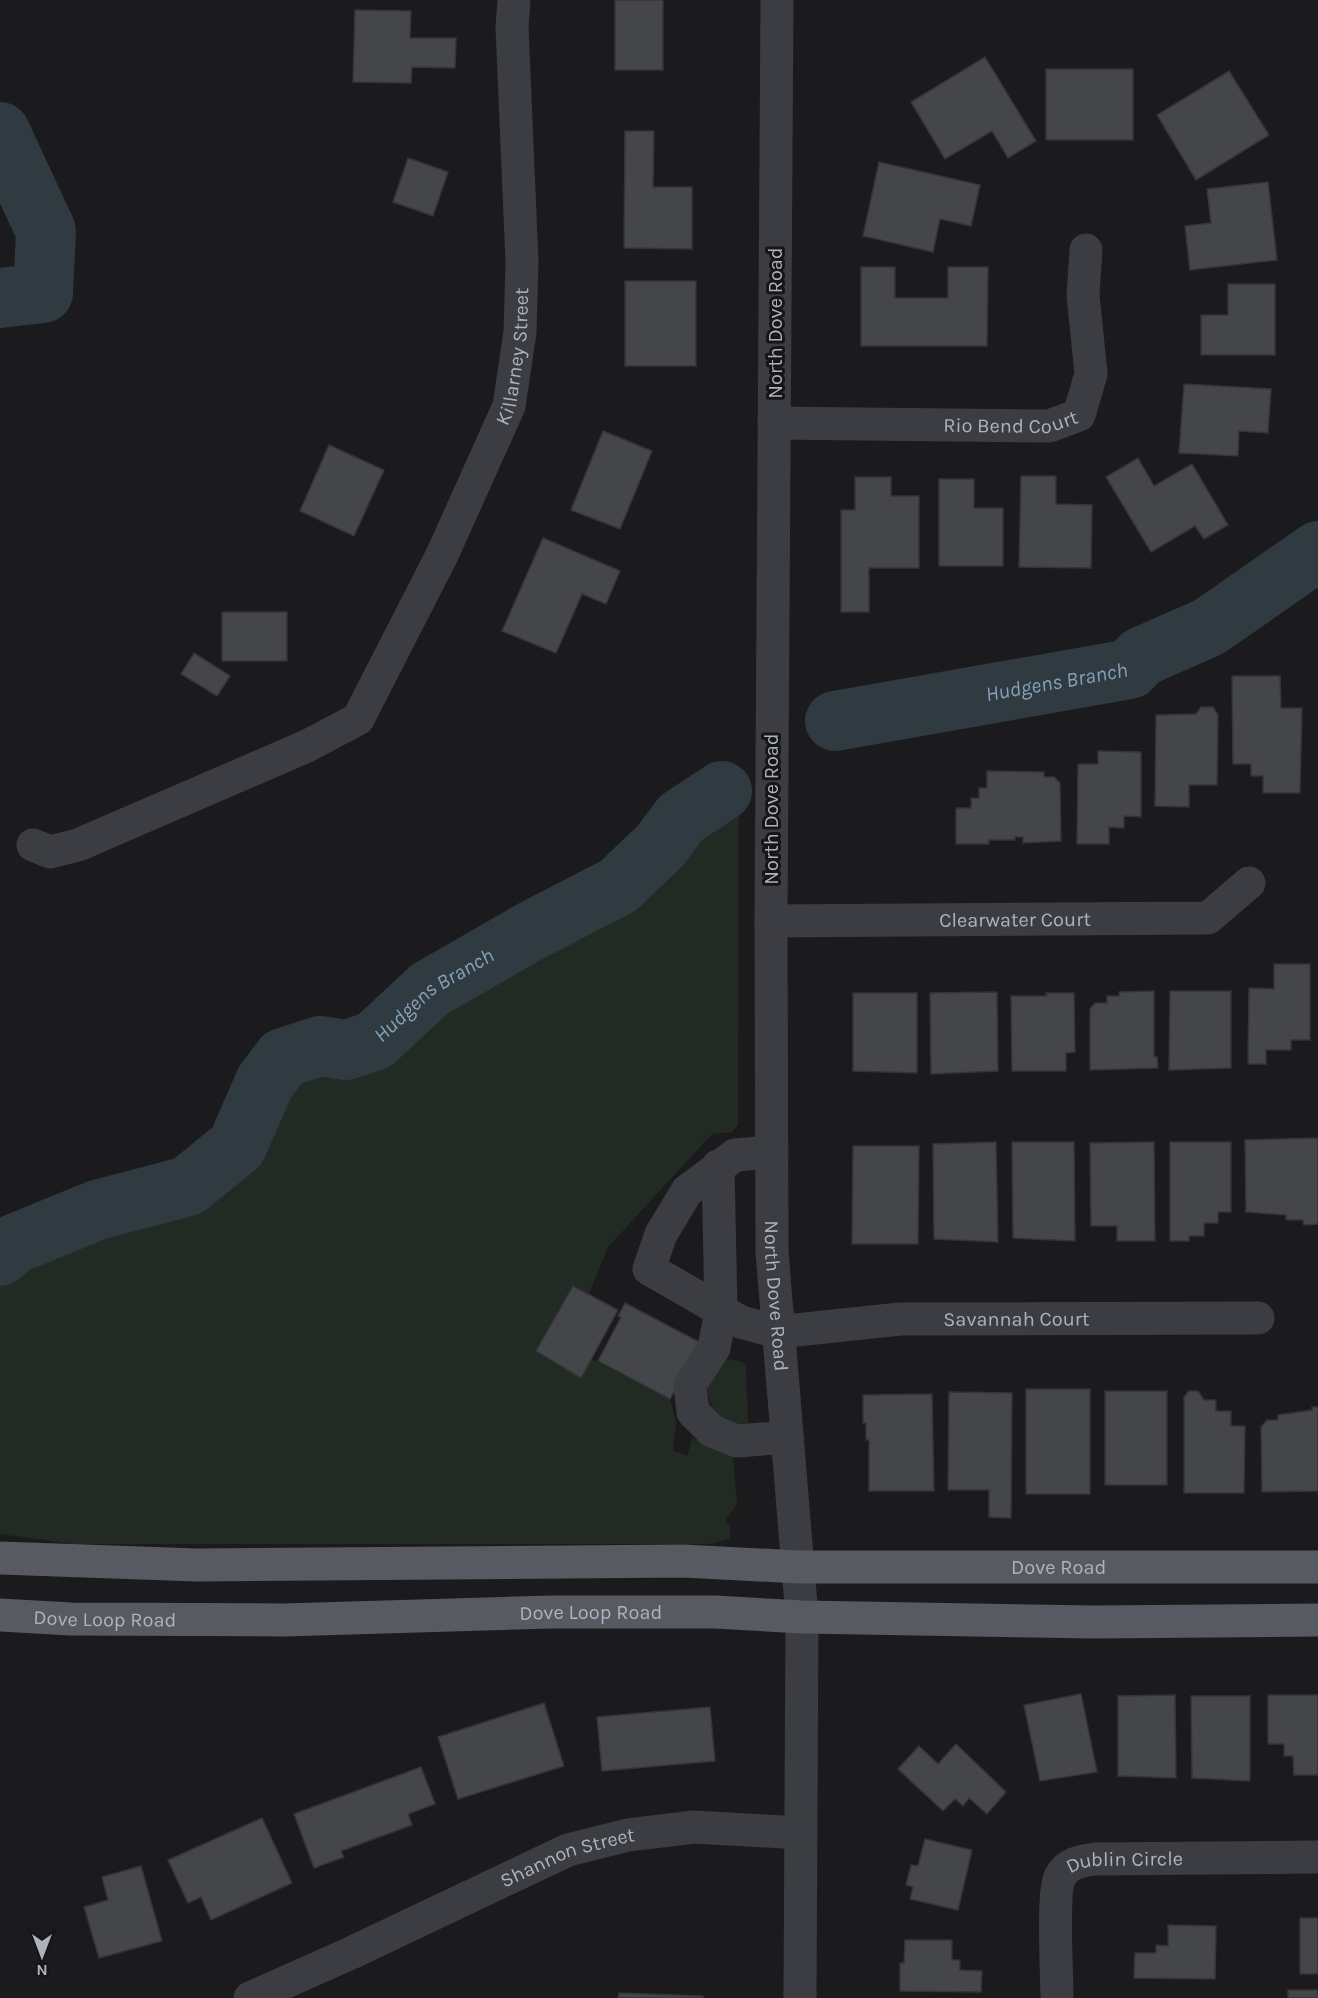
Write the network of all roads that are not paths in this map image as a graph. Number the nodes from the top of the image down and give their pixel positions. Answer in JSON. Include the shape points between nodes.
{"nodes":[{"id":1,"x":514,"y":0,"type":"edge"},
{"id":2,"x":777,"y":0,"type":"edge"},
{"id":3,"x":1086,"y":250,"type":"dead end"},
{"id":4,"x":774,"y":423,"type":"junction"},
{"id":5,"x":33,"y":845,"type":"dead end"},
{"id":6,"x":1249,"y":883,"type":"dead end"},
{"id":7,"x":771,"y":921,"type":"junction"},
{"id":8,"x":772,"y":1152,"type":"junction"},
{"id":9,"x":718,"y":1166,"type":"junction"},
{"id":10,"x":721,"y":1311,"type":"junction"},
{"id":11,"x":1258,"y":1318,"type":"dead end"},
{"id":12,"x":777,"y":1332,"type":"junction"},
{"id":13,"x":787,"y":1437,"type":"junction"},
{"id":14,"x":0,"y":1558,"type":"edge"},
{"id":15,"x":799,"y":1567,"type":"junction"},
{"id":16,"x":1318,"y":1567,"type":"edge"},
{"id":17,"x":0,"y":1615,"type":"edge"},
{"id":18,"x":802,"y":1617,"type":"junction"},
{"id":19,"x":1318,"y":1620,"type":"edge"},
{"id":20,"x":801,"y":1833,"type":"junction"},
{"id":21,"x":1318,"y":1857,"type":"edge"},
{"id":22,"x":250,"y":1998,"type":"edge"},
{"id":23,"x":800,"y":1998,"type":"edge"},
{"id":24,"x":1057,"y":1998,"type":"edge"}],
"edges":[{"from":1,"to":5,"type":"street","name":"Killarney Street","via":[[522,262],[520,332],[509,406],[442,555],[358,719],[307,746],[78,845],[50,852]]},
{"from":2,"to":4,"type":"street","name":"North Dove Road"},
{"from":3,"to":4,"type":"street","name":"Rio Bend Court","via":[[1083,296],[1090,374],[1079,416],[1049,426]]},
{"from":4,"to":7,"type":"street","name":"North Dove Road"},
{"from":6,"to":7,"type":"street","name":"Clearwater Court","via":[[1208,918]]},
{"from":7,"to":8,"type":"street","name":"North Dove Road"},
{"from":8,"to":9,"type":"street","via":[[735,1155]]},
{"from":8,"to":12,"type":"street","name":"North Dove Road"},
{"from":9,"to":10,"type":"street"},
{"from":9,"to":10,"type":"street","via":[[687,1191],[661,1234],[649,1269]]},
{"from":10,"to":12,"type":"street","via":[[741,1322]]},
{"from":10,"to":13,"type":"street","via":[[714,1348],[690,1385],[693,1412],[712,1431],[737,1441]]},
{"from":11,"to":12,"type":"street","name":"Savannah Court","via":[[900,1319]]},
{"from":12,"to":13,"type":"street","name":"North Dove Road"},
{"from":13,"to":15,"type":"street","name":"North Dove Road"},
{"from":14,"to":15,"type":"main road","via":[[168,1565],[683,1561]]},
{"from":15,"to":16,"type":"main road","name":"Dove Road"},
{"from":15,"to":18,"type":"street","name":"North Dove Road"},
{"from":17,"to":18,"type":"main road","name":"Dove Loop Road","via":[[284,1620],[552,1612],[715,1612]]},
{"from":18,"to":19,"type":"main road","via":[[1095,1622]]},
{"from":18,"to":20,"type":"street"},
{"from":20,"to":22,"type":"street","name":"Shannon Street","via":[[694,1827],[628,1835],[568,1850]]},
{"from":20,"to":23,"type":"street"},
{"from":21,"to":24,"type":"street","name":"Dublin Circle","via":[[1095,1858],[1071,1863],[1060,1877],[1056,1896]]}]}
